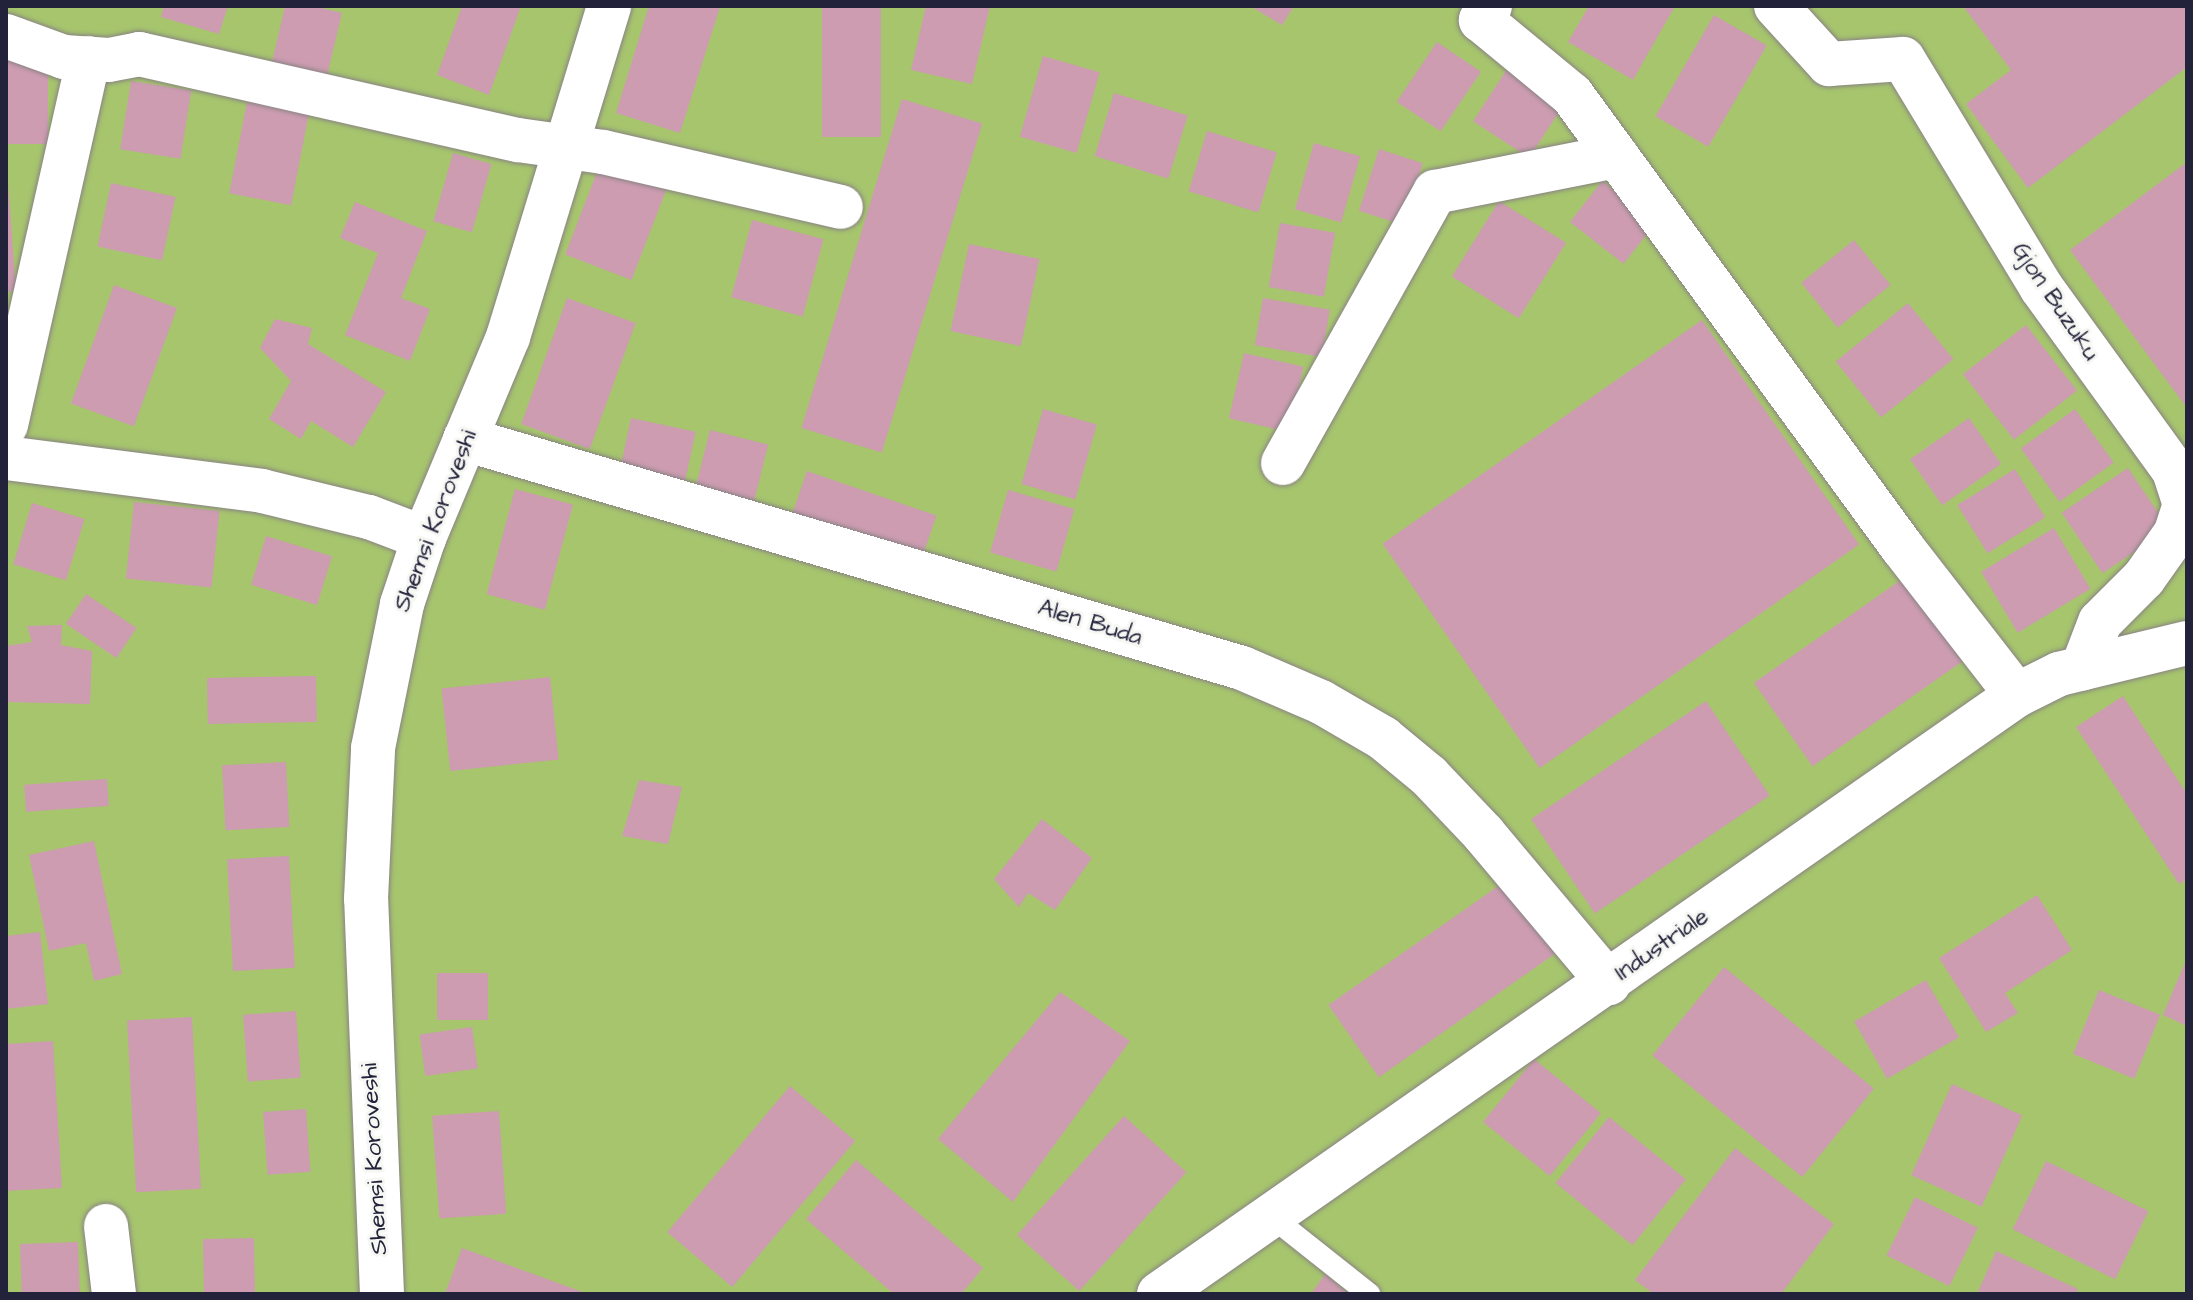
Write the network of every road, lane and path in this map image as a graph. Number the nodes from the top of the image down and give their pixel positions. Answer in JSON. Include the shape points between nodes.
{"nodes":[{"id":1,"x":609,"y":6,"type":"edge"},
{"id":2,"x":1490,"y":6,"type":"edge"},
{"id":3,"x":1776,"y":6,"type":"edge"},
{"id":4,"x":6,"y":36,"type":"edge"},
{"id":5,"x":89,"y":58,"type":"junction"},
{"id":6,"x":565,"y":146,"type":"junction"},
{"id":7,"x":1616,"y":156,"type":"junction"},
{"id":8,"x":841,"y":207,"type":"dead end"},
{"id":9,"x":6,"y":425,"type":"edge"},
{"id":10,"x":465,"y":439,"type":"junction"},
{"id":11,"x":6,"y":458,"type":"edge"},
{"id":12,"x":1283,"y":463,"type":"dead end"},
{"id":13,"x":424,"y":538,"type":"junction"},
{"id":14,"x":2187,"y":643,"type":"edge"},
{"id":15,"x":2082,"y":669,"type":"junction"},
{"id":16,"x":2017,"y":695,"type":"junction"},
{"id":17,"x":1609,"y":983,"type":"junction"},
{"id":18,"x":1272,"y":1217,"type":"junction"},
{"id":19,"x":106,"y":1226,"type":"dead end"},
{"id":20,"x":114,"y":1294,"type":"edge"},
{"id":21,"x":382,"y":1294,"type":"edge"},
{"id":22,"x":1159,"y":1294,"type":"edge"},
{"id":23,"x":1369,"y":1294,"type":"edge"}],
"edges":[{"from":1,"to":6,"type":"street","name":"Shemsi Koroveshi"},
{"from":2,"to":7,"type":"street","via":[[1481,20],[1572,95]]},
{"from":3,"to":15,"type":"street","name":"Gjon Buzuku","via":[[1829,64],[1903,59],[2041,287],[2174,471],[2185,504],[2175,534],[2144,578],[2100,622]]},
{"from":4,"to":5,"type":"street","via":[[64,57]]},
{"from":5,"to":6,"type":"street","via":[[139,54],[518,140]]},
{"from":5,"to":9,"type":"street"},
{"from":6,"to":8,"type":"street"},
{"from":6,"to":10,"type":"street","name":"Shemsi Koroveshi","via":[[508,337]]},
{"from":7,"to":12,"type":"street","via":[[1435,192]]},
{"from":7,"to":16,"type":"street"},
{"from":10,"to":13,"type":"street","name":"Shemsi Koroveshi"},
{"from":10,"to":17,"type":"street","name":"Alen Buda","via":[[1242,668],[1321,702],[1383,738],[1429,776]]},
{"from":11,"to":13,"type":"street","via":[[262,491],[369,517]]},
{"from":13,"to":21,"type":"street","name":"Shemsi Koroveshi","via":[[385,678],[371,778],[366,899]]},
{"from":14,"to":15,"type":"street","name":"Industriale"},
{"from":15,"to":16,"type":"street","name":"Industriale"},
{"from":16,"to":17,"type":"street","name":"Industriale"},
{"from":17,"to":18,"type":"street","name":"Industriale"},
{"from":18,"to":22,"type":"street","name":"Industriale"},
{"from":18,"to":23,"type":"lane"},
{"from":19,"to":20,"type":"street"}]}
